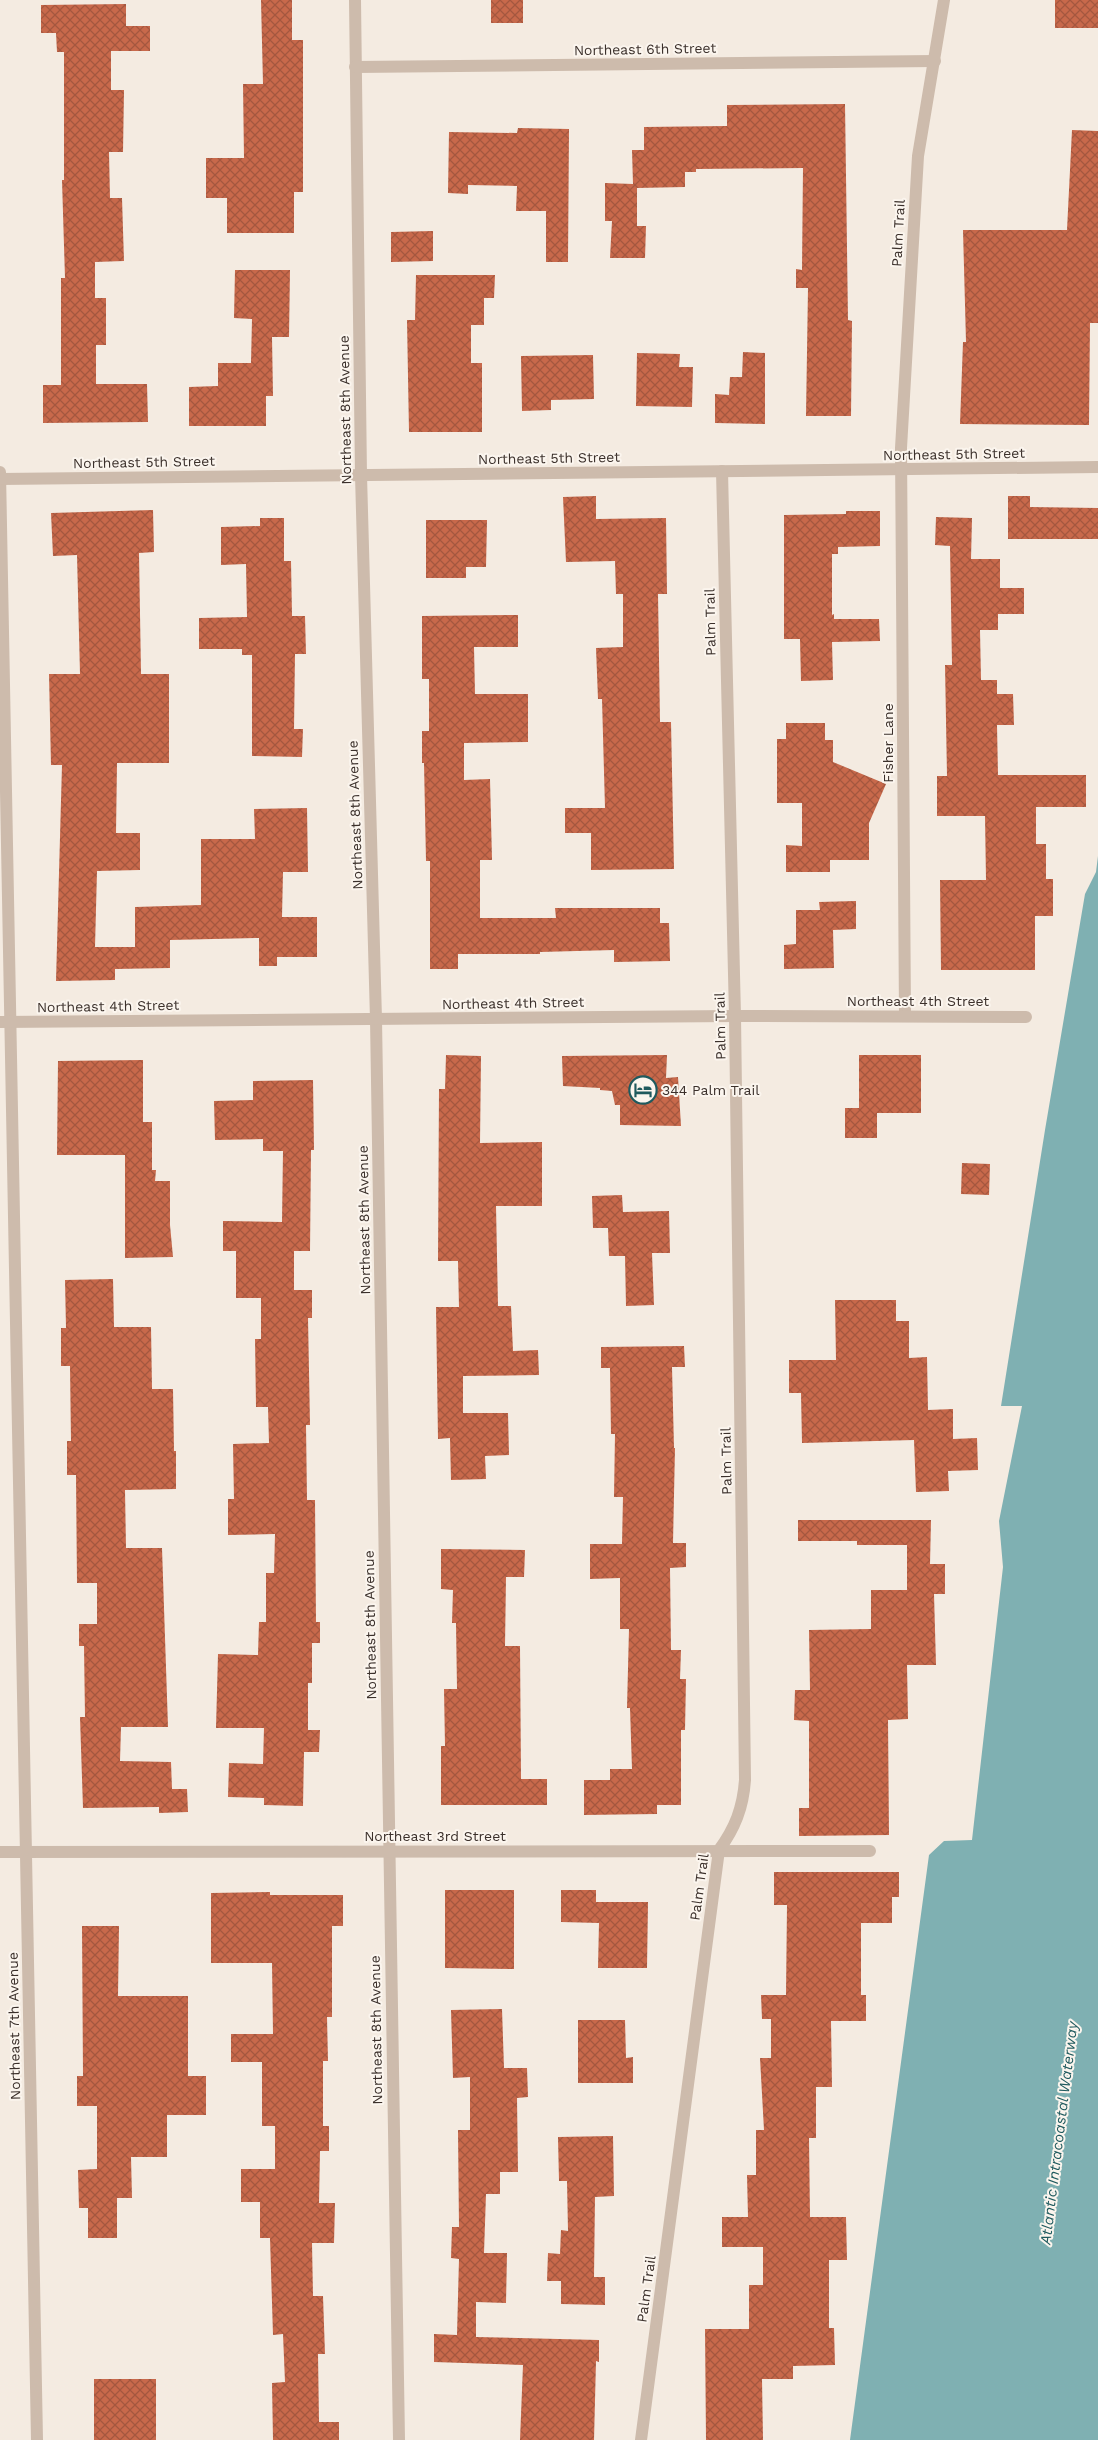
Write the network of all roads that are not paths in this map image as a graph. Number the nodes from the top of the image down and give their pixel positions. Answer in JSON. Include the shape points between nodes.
{"nodes":[{"id":1,"x":355,"y":0,"type":"edge"},
{"id":2,"x":944,"y":0,"type":"edge"},
{"id":3,"x":935,"y":60,"type":"junction"},
{"id":4,"x":355,"y":67,"type":"junction"},
{"id":5,"x":1098,"y":467,"type":"edge"},
{"id":6,"x":901,"y":469,"type":"junction"},
{"id":7,"x":722,"y":471,"type":"junction"},
{"id":8,"x":0,"y":472,"type":"edge"},
{"id":9,"x":361,"y":475,"type":"junction"},
{"id":10,"x":0,"y":478,"type":"edge"},
{"id":11,"x":736,"y":1016,"type":"junction"},
{"id":12,"x":905,"y":1016,"type":"junction"},
{"id":13,"x":1026,"y":1017,"type":"dead end"},
{"id":14,"x":376,"y":1019,"type":"junction"},
{"id":15,"x":5,"y":1022,"type":"edge"},
{"id":16,"x":719,"y":1850,"type":"junction"},
{"id":17,"x":388,"y":1851,"type":"junction"},
{"id":18,"x":870,"y":1851,"type":"dead end"},
{"id":19,"x":0,"y":1852,"type":"edge"},
{"id":20,"x":26,"y":1852,"type":"junction"},
{"id":21,"x":37,"y":2440,"type":"edge"},
{"id":22,"x":398,"y":2440,"type":"edge"},
{"id":23,"x":641,"y":2440,"type":"edge"}],
"edges":[{"from":1,"to":4,"type":"street","name":"Northeast 8th Avenue"},
{"from":2,"to":3,"type":"street","name":"Palm Trail"},
{"from":3,"to":4,"type":"street","name":"Northeast 6th Street"},
{"from":3,"to":6,"type":"street","name":"Palm Trail","via":[[918,156]]},
{"from":4,"to":9,"type":"street","name":"Northeast 8th Avenue"},
{"from":5,"to":6,"type":"street","name":"Northeast 5th Street"},
{"from":6,"to":7,"type":"street","name":"Northeast 5th Street"},
{"from":6,"to":12,"type":"street","name":"Fisher Lane"},
{"from":7,"to":9,"type":"street","name":"Northeast 5th Street"},
{"from":7,"to":11,"type":"street","name":"Palm Trail"},
{"from":8,"to":10,"type":"street","name":"Northeast 7th Avenue"},
{"from":9,"to":10,"type":"street","name":"Northeast 5th Street"},
{"from":9,"to":14,"type":"street","name":"Northeast 8th Avenue"},
{"from":10,"to":15,"type":"street","name":"Northeast 7th Avenue"},
{"from":11,"to":12,"type":"street","name":"Northeast 4th Street"},
{"from":11,"to":14,"type":"street","name":"Northeast 4th Street"},
{"from":11,"to":16,"type":"street","name":"Palm Trail","via":[[745,1780],[739,1816]]},
{"from":12,"to":13,"type":"street","name":"Northeast 4th Street"},
{"from":14,"to":15,"type":"street","name":"Northeast 4th Street"},
{"from":14,"to":17,"type":"street","name":"Northeast 8th Avenue"},
{"from":15,"to":20,"type":"street","name":"Northeast 7th Avenue"},
{"from":16,"to":17,"type":"street","name":"Northeast 3rd Street"},
{"from":16,"to":18,"type":"street","name":"Northeast 3rd Street"},
{"from":16,"to":23,"type":"street","name":"Palm Trail"},
{"from":17,"to":20,"type":"street","name":"Northeast 3rd Street"},
{"from":17,"to":22,"type":"street","name":"Northeast 8th Avenue"},
{"from":19,"to":20,"type":"street","name":"Northeast 3rd Street"},
{"from":20,"to":21,"type":"street","name":"Northeast 7th Avenue"}]}
